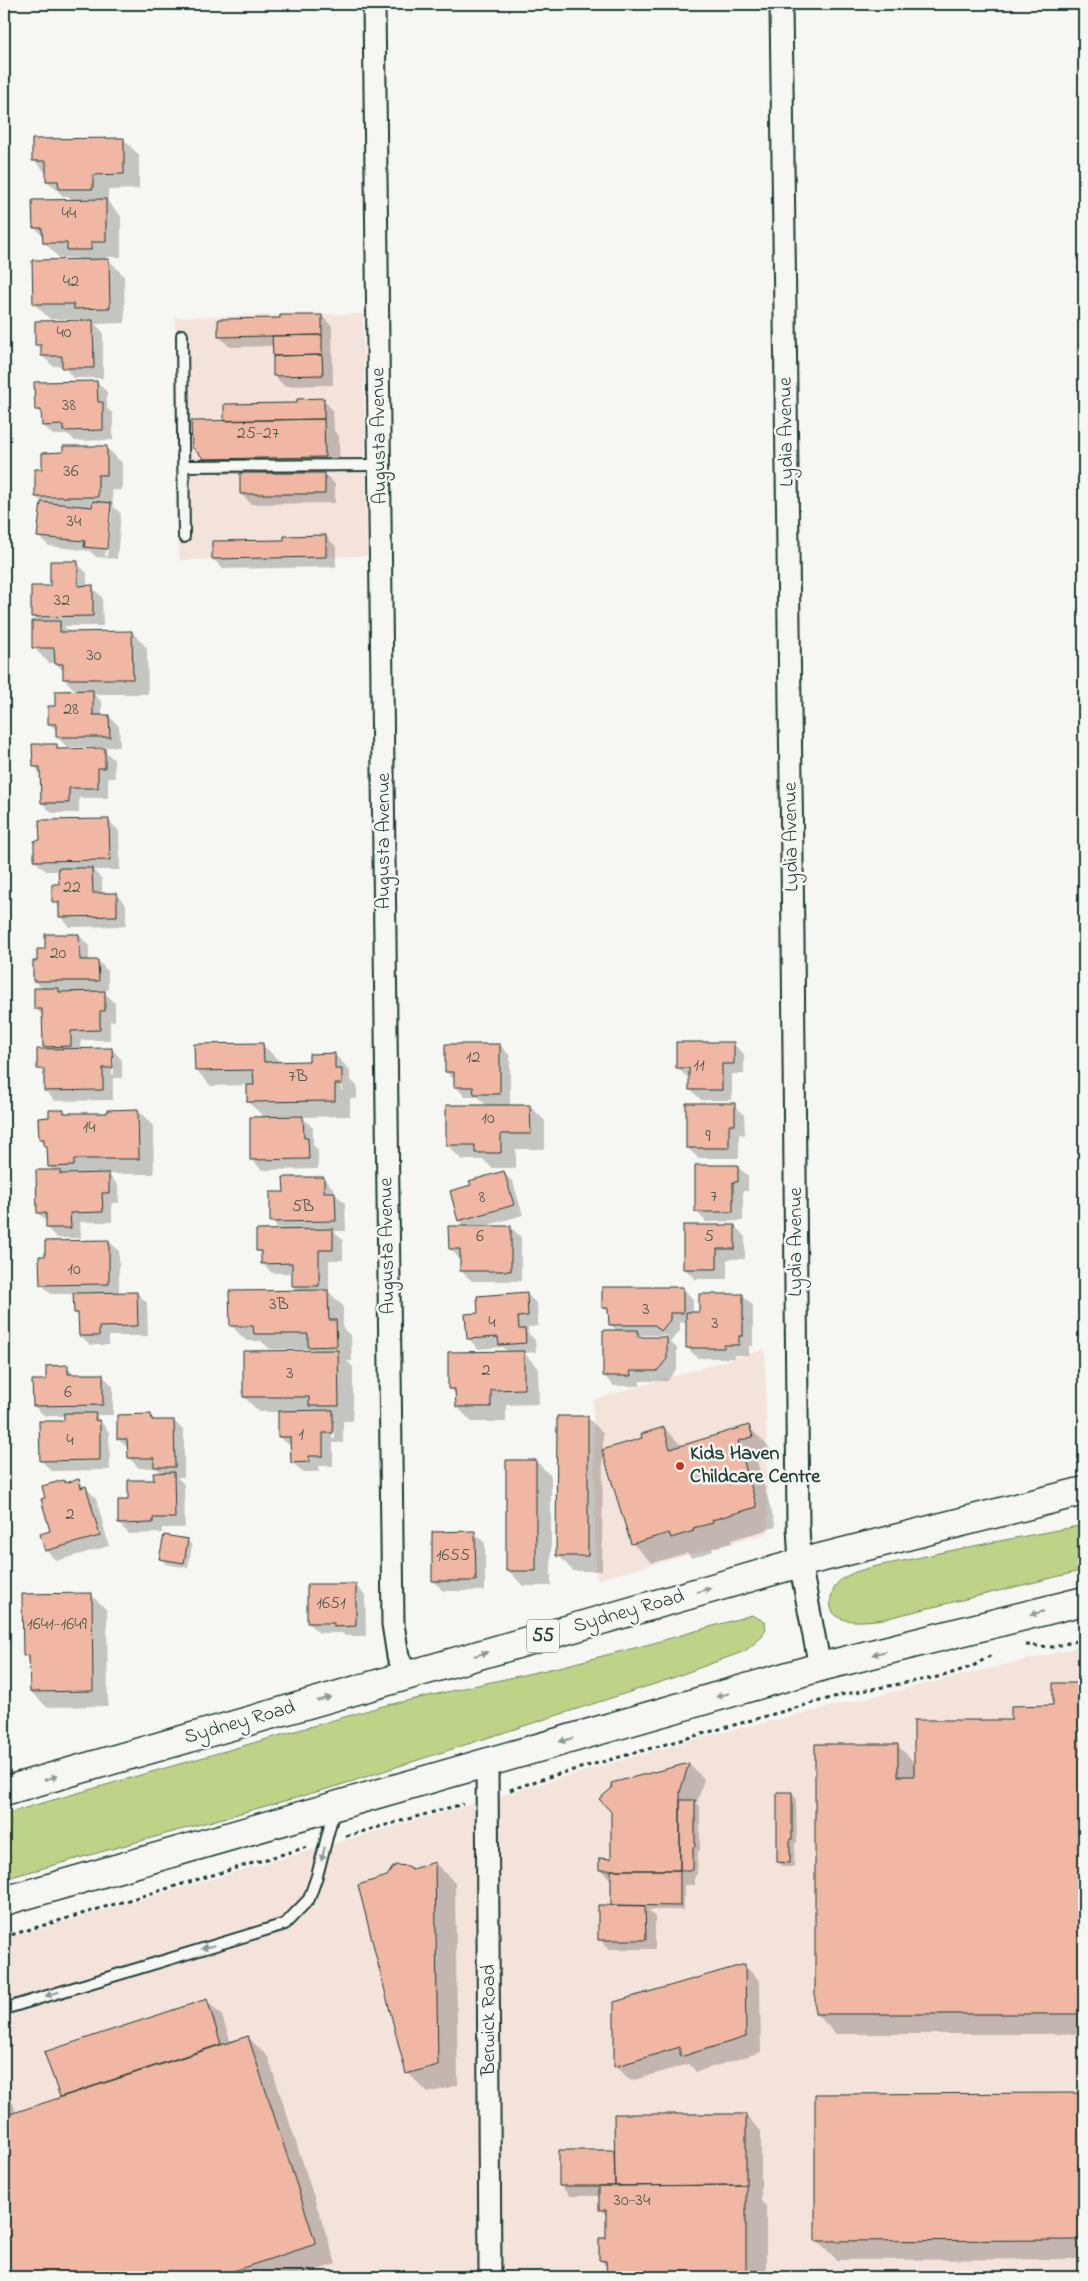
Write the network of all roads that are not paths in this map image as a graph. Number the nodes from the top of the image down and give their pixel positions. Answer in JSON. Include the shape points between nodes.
{"nodes":[{"id":1,"x":374,"y":4,"type":"edge"},
{"id":2,"x":781,"y":4,"type":"edge"},
{"id":3,"x":182,"y":335,"type":"dead end"},
{"id":4,"x":380,"y":465,"type":"junction"},
{"id":5,"x":184,"y":466,"type":"junction"},
{"id":6,"x":184,"y":537,"type":"dead end"},
{"id":7,"x":1084,"y":1491,"type":"edge"},
{"id":8,"x":800,"y":1563,"type":"junction"},
{"id":9,"x":1084,"y":1601,"type":"edge"},
{"id":10,"x":820,"y":1668,"type":"junction"},
{"id":11,"x":406,"y":1675,"type":"junction"},
{"id":12,"x":487,"y":1763,"type":"junction"},
{"id":13,"x":4,"y":1791,"type":"edge"},
{"id":14,"x":335,"y":1807,"type":"junction"},
{"id":15,"x":4,"y":1901,"type":"edge"},
{"id":16,"x":4,"y":2009,"type":"edge"},
{"id":17,"x":490,"y":2277,"type":"edge"}],
"edges":[{"from":1,"to":4,"type":"street","name":"Augusta Avenue"},
{"from":2,"to":8,"type":"street","name":"Lydia Avenue"},
{"from":3,"to":5,"type":"lane"},
{"from":4,"to":5,"type":"lane"},
{"from":4,"to":11,"type":"street","name":"Augusta Avenue","via":[[393,1624],[398,1656]]},
{"from":5,"to":6,"type":"lane"},
{"from":7,"to":8,"type":"highway","name":"Sydney Road","number":"55"},
{"from":8,"to":10,"type":"street","name":"Lydia Avenue"},
{"from":11,"to":8,"type":"highway","name":"Sydney Road","number":"55","one_way":true},
{"from":9,"to":10,"type":"highway","one_way":true},
{"from":10,"to":12,"type":"highway","one_way":true},
{"from":13,"to":11,"type":"highway","name":"Sydney Road","number":"55","one_way":true},
{"from":12,"to":14,"type":"highway"},
{"from":12,"to":17,"type":"street","name":"Berwick Road"},
{"from":14,"to":15,"type":"highway"},
{"from":14,"to":16,"type":"lane","one_way":true,"via":[[309,1899],[285,1924]]}]}
